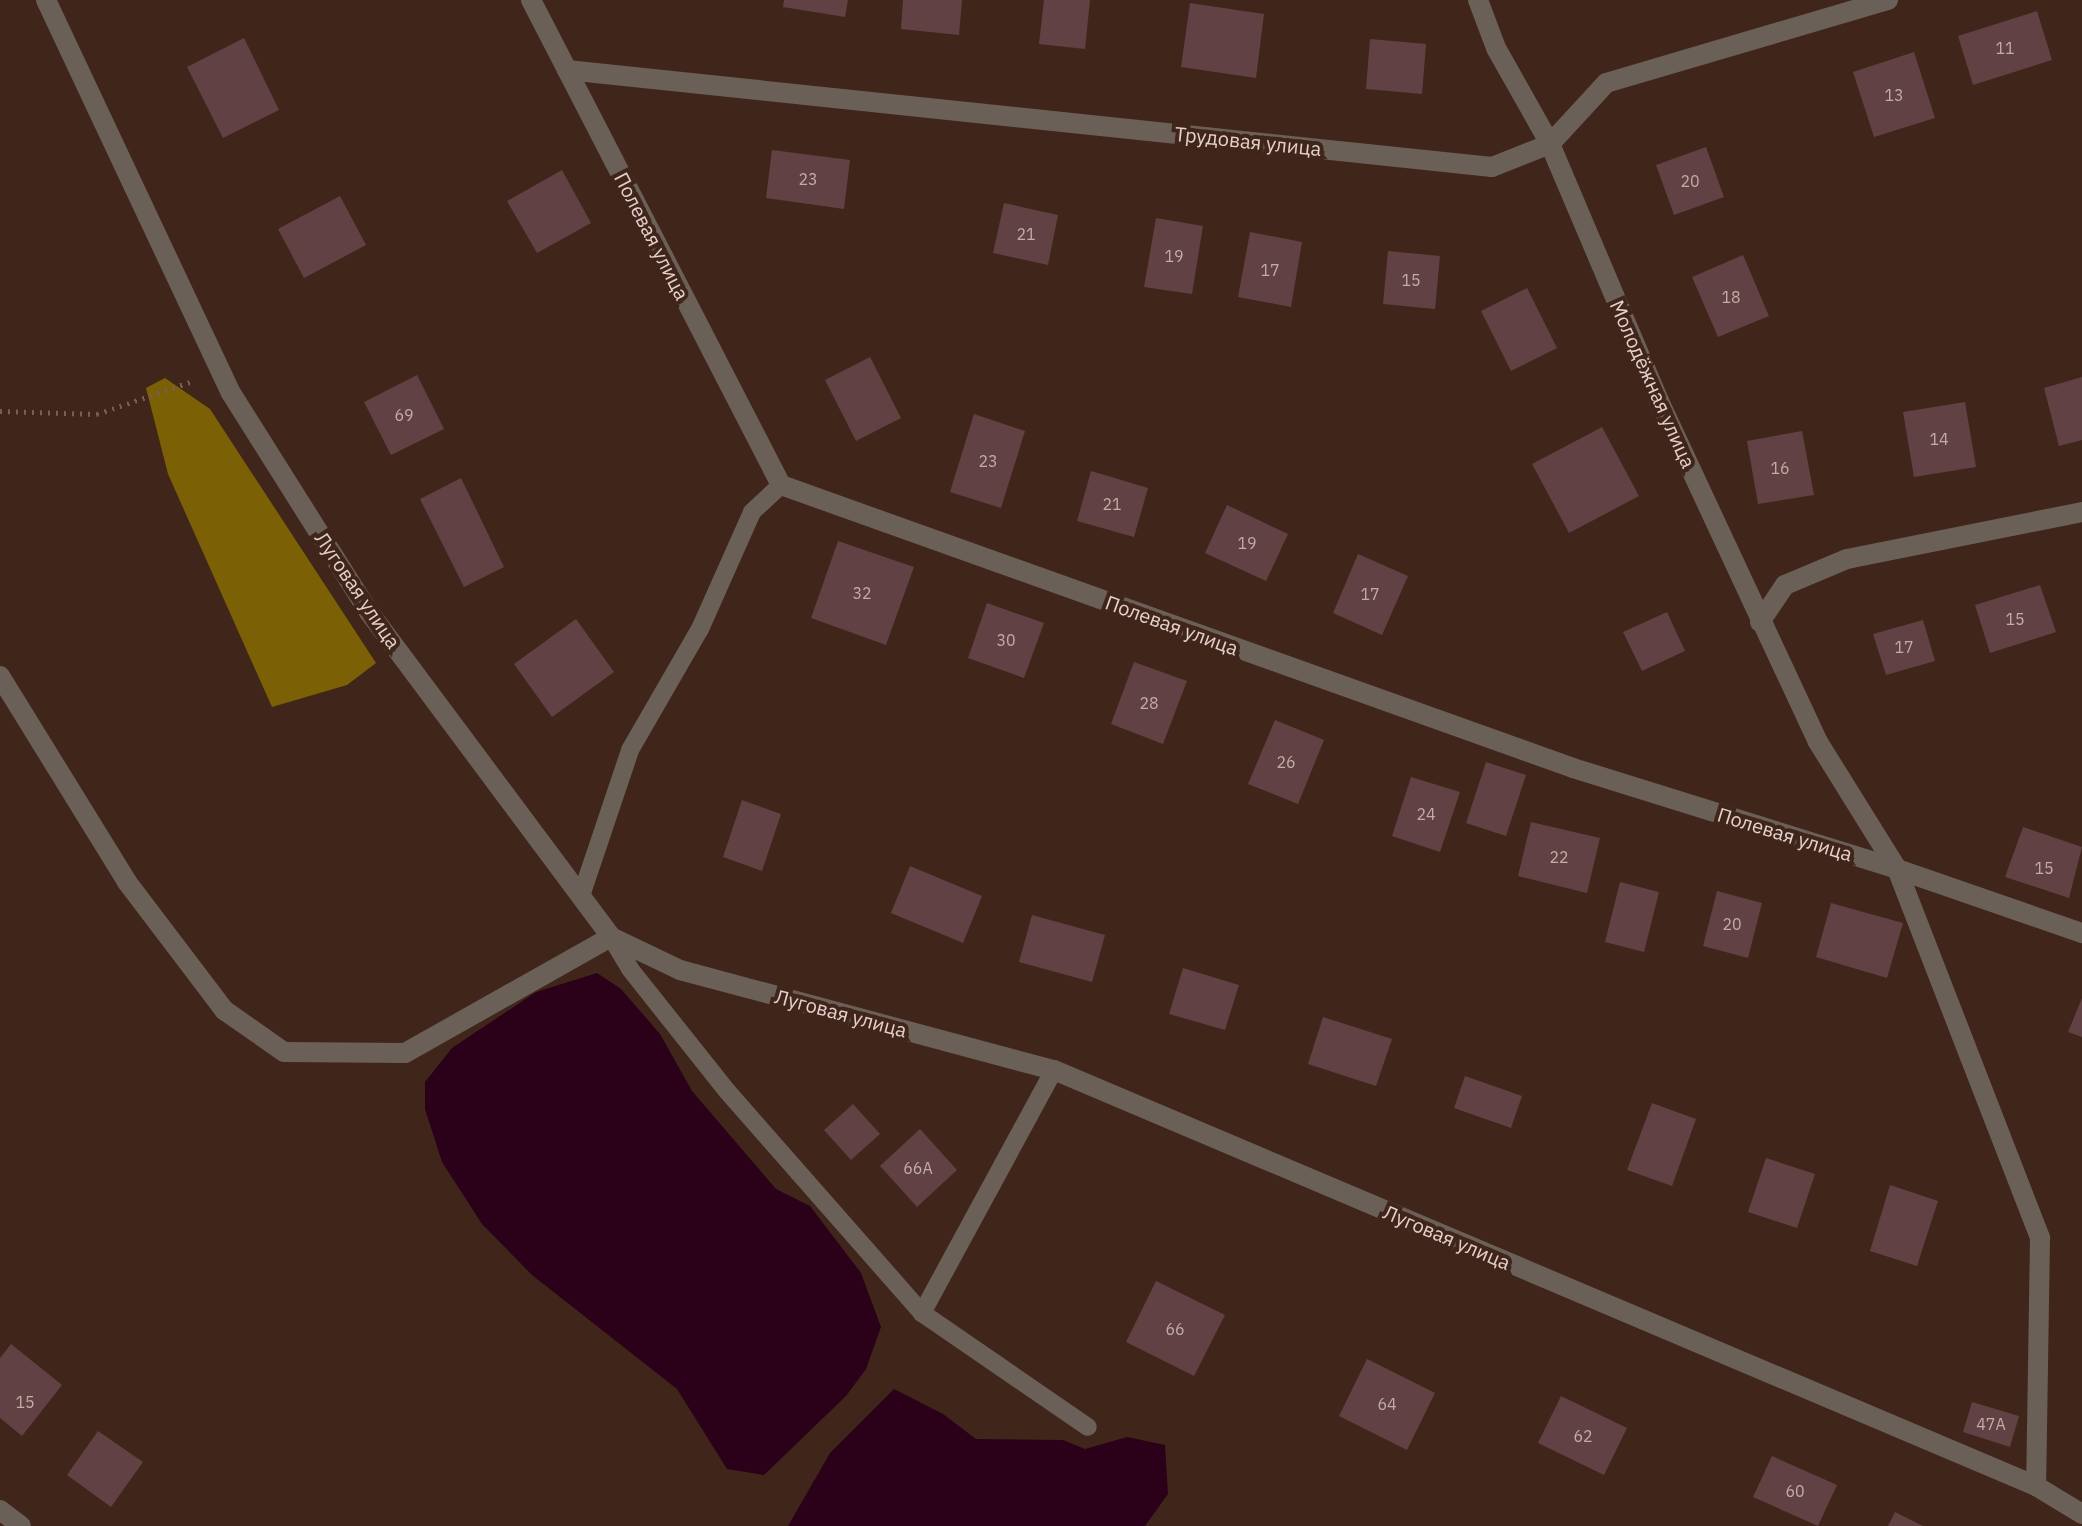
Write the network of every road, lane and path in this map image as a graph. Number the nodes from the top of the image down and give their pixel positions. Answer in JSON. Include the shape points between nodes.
{"nodes":[{"id":1,"x":46,"y":0,"type":"edge"},
{"id":2,"x":531,"y":0,"type":"edge"},
{"id":3,"x":1478,"y":0,"type":"edge"},
{"id":4,"x":1888,"y":0,"type":"edge"},
{"id":5,"x":567,"y":70,"type":"junction"},
{"id":6,"x":1550,"y":144,"type":"junction"},
{"id":7,"x":221,"y":371,"type":"junction"},
{"id":8,"x":0,"y":411,"type":"edge"},
{"id":9,"x":781,"y":485,"type":"junction"},
{"id":10,"x":2082,"y":512,"type":"edge"},
{"id":11,"x":1760,"y":622,"type":"junction"},
{"id":12,"x":0,"y":676,"type":"edge"},
{"id":13,"x":1897,"y":869,"type":"junction"},
{"id":14,"x":581,"y":896,"type":"junction"},
{"id":15,"x":2082,"y":933,"type":"edge"},
{"id":16,"x":611,"y":937,"type":"junction"},
{"id":17,"x":1054,"y":1070,"type":"junction"},
{"id":18,"x":922,"y":1313,"type":"junction"},
{"id":19,"x":1088,"y":1427,"type":"dead end"},
{"id":20,"x":2036,"y":1486,"type":"junction"},
{"id":21,"x":0,"y":1510,"type":"edge"},
{"id":22,"x":2082,"y":1514,"type":"edge"},
{"id":23,"x":21,"y":1526,"type":"edge"}],
"edges":[{"from":1,"to":7,"type":"street","name":"Луговая улица"},
{"from":2,"to":5,"type":"street","name":"Полевая улица"},
{"from":3,"to":6,"type":"street","name":"Молодёжная улица","via":[[1496,48]]},
{"from":4,"to":6,"type":"street","name":"Трудовая улица","via":[[1606,83]]},
{"from":5,"to":6,"type":"street","name":"Трудовая улица","via":[[1492,167]]},
{"from":5,"to":9,"type":"street","name":"Полевая улица"},
{"from":6,"to":11,"type":"street","name":"Молодёжная улица"},
{"from":7,"to":8,"type":"path","via":[[97,414]]},
{"from":7,"to":14,"type":"street","name":"Луговая улица","via":[[369,612]]},
{"from":9,"to":13,"type":"street","name":"Полевая улица","via":[[1573,768]]},
{"from":9,"to":14,"type":"lane","via":[[752,512],[700,629],[630,750]]},
{"from":10,"to":11,"type":"street","via":[[1847,559],[1785,585]]},
{"from":11,"to":13,"type":"street","name":"Молодёжная улица","via":[[1818,742]]},
{"from":12,"to":16,"type":"street","via":[[127,882],[224,1010],[284,1052],[405,1053]]},
{"from":13,"to":15,"type":"street","name":"Полевая улица"},
{"from":13,"to":20,"type":"street","name":"Молодёжная улица","via":[[2040,1238]]},
{"from":14,"to":16,"type":"street","name":"Луговая улица"},
{"from":16,"to":17,"type":"street","name":"Луговая улица","via":[[680,970]]},
{"from":16,"to":18,"type":"lane","via":[[630,969],[727,1091]]},
{"from":17,"to":18,"type":"lane"},
{"from":17,"to":20,"type":"street","name":"Луговая улица"},
{"from":18,"to":19,"type":"lane"},
{"from":20,"to":22,"type":"street","name":"Луговая улица"},
{"from":21,"to":23,"type":"street"}]}
